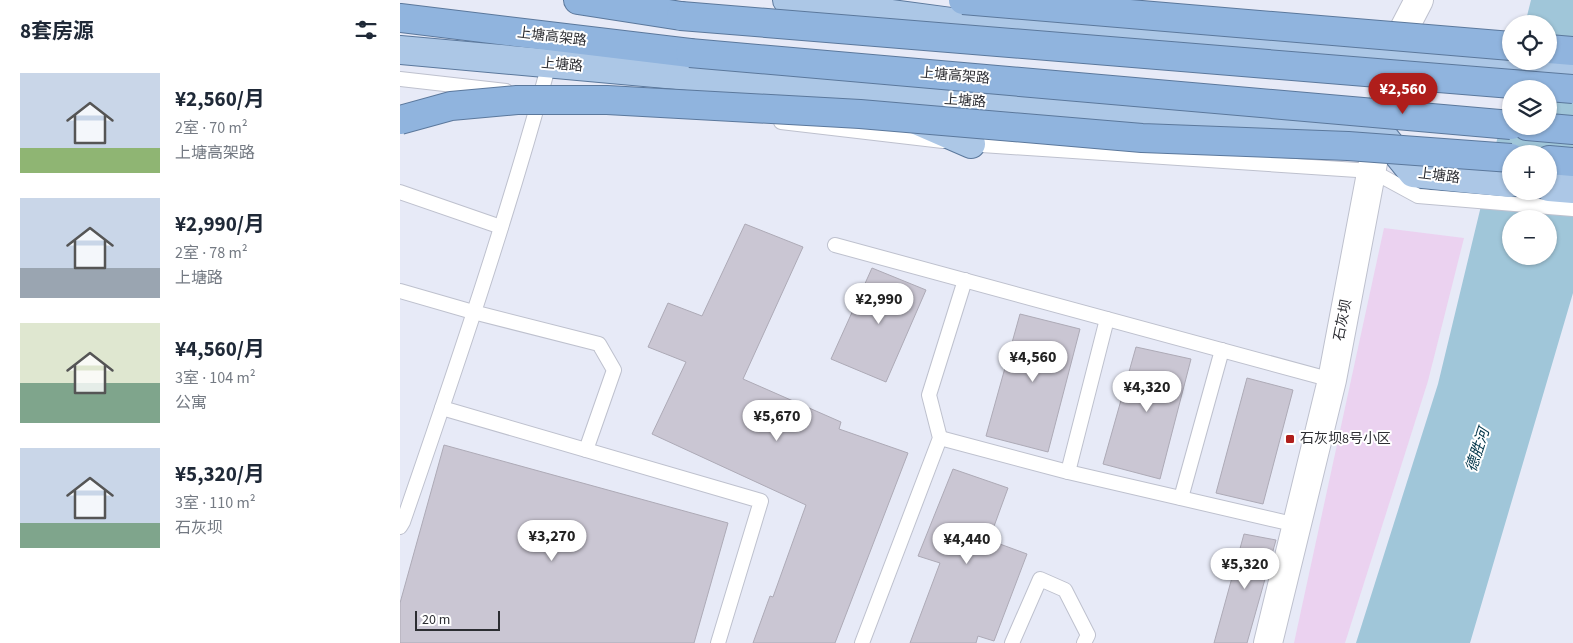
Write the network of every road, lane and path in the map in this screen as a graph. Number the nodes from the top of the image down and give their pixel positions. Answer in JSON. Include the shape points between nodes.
{"nodes":[{"id":1,"x":578,"y":0,"type":"edge"},
{"id":2,"x":787,"y":0,"type":"edge"},
{"id":3,"x":963,"y":0,"type":"edge"},
{"id":4,"x":1419,"y":0,"type":"edge"},
{"id":5,"x":400,"y":18,"type":"edge"},
{"id":6,"x":1502,"y":45,"type":"edge"},
{"id":7,"x":400,"y":50,"type":"edge"},
{"id":8,"x":1557,"y":50,"type":"edge"},
{"id":9,"x":1573,"y":51,"type":"edge"},
{"id":10,"x":1392,"y":52,"type":"junction"},
{"id":11,"x":549,"y":64,"type":"junction"},
{"id":12,"x":1573,"y":67,"type":"edge"},
{"id":13,"x":400,"y":79,"type":"edge"},
{"id":14,"x":1573,"y":89,"type":"edge"},
{"id":15,"x":854,"y":93,"type":"junction"},
{"id":16,"x":540,"y":94,"type":"junction"},
{"id":17,"x":400,"y":120,"type":"edge"},
{"id":18,"x":1502,"y":124,"type":"edge"},
{"id":19,"x":1557,"y":129,"type":"edge"},
{"id":20,"x":1573,"y":130,"type":"edge"},
{"id":21,"x":1379,"y":132,"type":"junction"},
{"id":22,"x":971,"y":144,"type":"junction"},
{"id":23,"x":1502,"y":157,"type":"edge"},
{"id":24,"x":1557,"y":161,"type":"edge"},
{"id":25,"x":1573,"y":162,"type":"edge"},
{"id":26,"x":1372,"y":170,"type":"junction"},
{"id":27,"x":1502,"y":183,"type":"edge"},
{"id":28,"x":1415,"y":185,"type":"junction"},
{"id":29,"x":1557,"y":188,"type":"edge"},
{"id":30,"x":1573,"y":189,"type":"edge"},
{"id":31,"x":400,"y":192,"type":"edge"},
{"id":32,"x":1573,"y":209,"type":"edge"},
{"id":33,"x":501,"y":227,"type":"junction"},
{"id":34,"x":835,"y":245,"type":"dead end"},
{"id":35,"x":965,"y":280,"type":"junction"},
{"id":36,"x":400,"y":291,"type":"edge"},
{"id":37,"x":473,"y":312,"type":"junction"},
{"id":38,"x":1107,"y":319,"type":"junction"},
{"id":39,"x":1222,"y":350,"type":"junction"},
{"id":40,"x":1332,"y":380,"type":"junction"},
{"id":41,"x":442,"y":408,"type":"junction"},
{"id":42,"x":940,"y":438,"type":"junction"},
{"id":43,"x":586,"y":450,"type":"junction"},
{"id":44,"x":1068,"y":472,"type":"junction"},
{"id":45,"x":1181,"y":498,"type":"junction"},
{"id":46,"x":1297,"y":525,"type":"junction"},
{"id":47,"x":400,"y":526,"type":"edge"},
{"id":48,"x":718,"y":643,"type":"edge"},
{"id":49,"x":862,"y":643,"type":"edge"},
{"id":50,"x":1012,"y":643,"type":"edge"},
{"id":51,"x":1084,"y":643,"type":"edge"},
{"id":52,"x":1268,"y":643,"type":"edge"}],
"edges":[{"from":1,"to":14,"type":"highway","bridge":true,"via":[[681,16]]},
{"from":2,"to":10,"type":"main road","via":[[1011,30]]},
{"from":3,"to":6,"type":"highway","bridge":true},
{"from":4,"to":10,"type":"street","name":"石灰坝"},
{"from":5,"to":18,"type":"highway","name":"上塘高架路","bridge":true,"via":[[690,53]]},
{"from":7,"to":11,"type":"main road","name":"上塘路"},
{"from":8,"to":9,"type":"highway"},
{"from":10,"to":12,"type":"main road"},
{"from":10,"to":21,"type":"street","name":"石灰坝"},
{"from":11,"to":15,"type":"main road","name":"上塘路"},
{"from":11,"to":16,"type":"lane"},
{"from":13,"to":16,"type":"lane"},
{"from":15,"to":21,"type":"main road","name":"上塘路"},
{"from":15,"to":22,"type":"main road"},
{"from":16,"to":22,"type":"lane"},
{"from":16,"to":33,"type":"lane"},
{"from":17,"to":23,"type":"highway","bridge":true,"via":[[451,106],[517,100],[607,100],[860,114],[1142,138],[1348,146]]},
{"from":19,"to":20,"type":"highway"},
{"from":21,"to":26,"type":"street","name":"石灰坝"},
{"from":21,"to":28,"type":"main road","name":"上塘路"},
{"from":22,"to":26,"type":"lane"},
{"from":24,"to":25,"type":"highway"},
{"from":26,"to":28,"type":"lane"},
{"from":26,"to":40,"type":"street","name":"石灰坝"},
{"from":27,"to":28,"type":"main road","name":"上塘路"},
{"from":28,"to":32,"type":"lane"},
{"from":29,"to":30,"type":"main road"},
{"from":31,"to":33,"type":"lane"},
{"from":33,"to":37,"type":"lane"},
{"from":34,"to":35,"type":"lane"},
{"from":35,"to":38,"type":"lane"},
{"from":35,"to":42,"type":"lane","via":[[929,395]]},
{"from":36,"to":37,"type":"lane"},
{"from":37,"to":41,"type":"lane"},
{"from":37,"to":43,"type":"lane","via":[[599,344],[614,370]]},
{"from":38,"to":39,"type":"lane"},
{"from":38,"to":44,"type":"lane"},
{"from":39,"to":40,"type":"lane"},
{"from":39,"to":45,"type":"lane"},
{"from":40,"to":46,"type":"street","name":"石灰坝"},
{"from":41,"to":43,"type":"lane"},
{"from":41,"to":47,"type":"lane"},
{"from":42,"to":44,"type":"lane"},
{"from":42,"to":49,"type":"lane"},
{"from":43,"to":48,"type":"lane","via":[[761,501]]},
{"from":44,"to":45,"type":"lane"},
{"from":45,"to":46,"type":"lane"},
{"from":46,"to":52,"type":"street","name":"石灰坝"},
{"from":50,"to":51,"type":"lane","via":[[1040,579],[1065,590],[1088,635]]}]}
